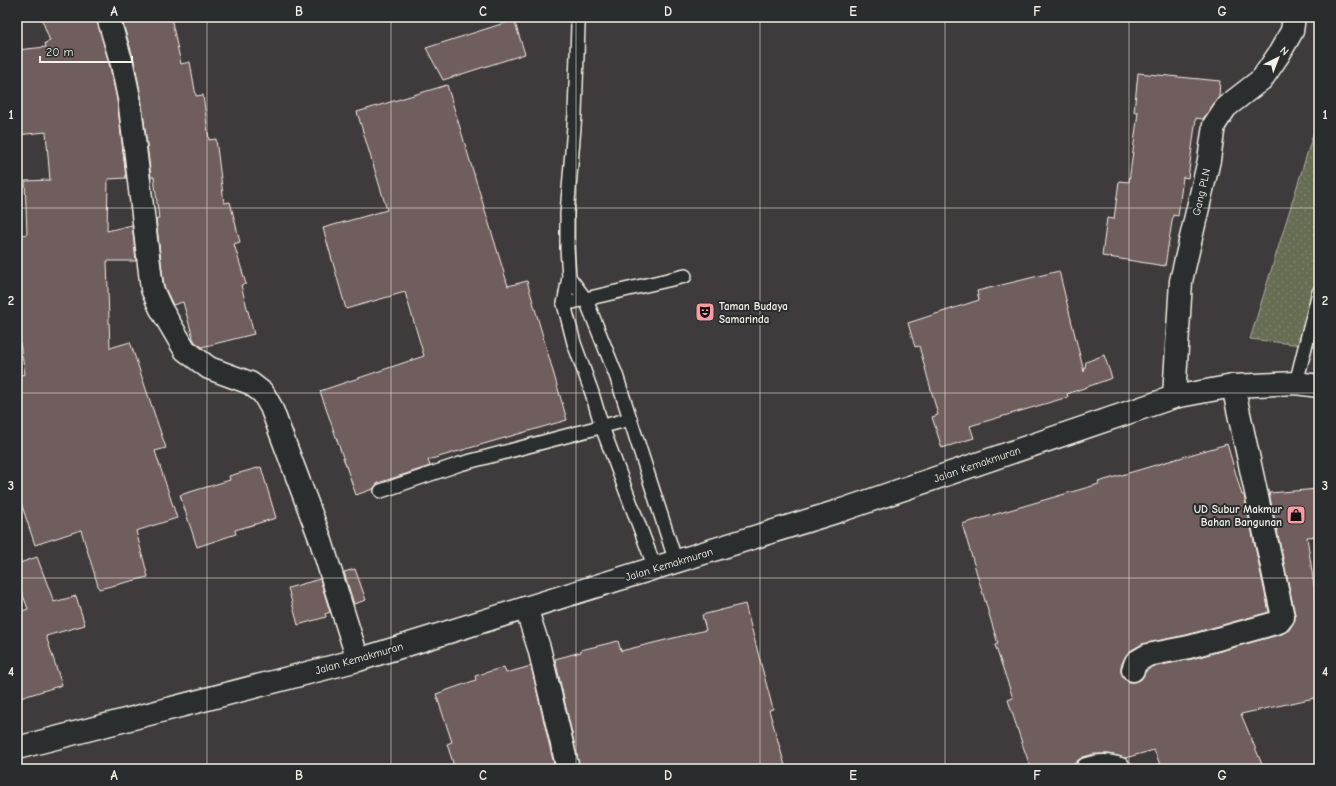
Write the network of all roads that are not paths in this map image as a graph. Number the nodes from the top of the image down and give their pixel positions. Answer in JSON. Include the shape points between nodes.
{"nodes":[{"id":1,"x":108,"y":17,"type":"edge"},
{"id":2,"x":577,"y":17,"type":"edge"},
{"id":3,"x":1294,"y":17,"type":"edge"},
{"id":4,"x":685,"y":276,"type":"dead end"},
{"id":5,"x":569,"y":277,"type":"junction"},
{"id":6,"x":1319,"y":292,"type":"edge"},
{"id":7,"x":586,"y":300,"type":"junction"},
{"id":8,"x":564,"y":304,"type":"junction"},
{"id":9,"x":1296,"y":383,"type":"junction"},
{"id":10,"x":1233,"y":386,"type":"junction"},
{"id":11,"x":1319,"y":386,"type":"edge"},
{"id":12,"x":1174,"y":397,"type":"junction"},
{"id":13,"x":630,"y":419,"type":"junction"},
{"id":14,"x":602,"y":426,"type":"junction"},
{"id":15,"x":382,"y":491,"type":"dead end"},
{"id":16,"x":676,"y":562,"type":"junction"},
{"id":17,"x":655,"y":568,"type":"junction"},
{"id":18,"x":526,"y":608,"type":"junction"},
{"id":19,"x":358,"y":660,"type":"junction"},
{"id":20,"x":1133,"y":670,"type":"dead end"},
{"id":21,"x":17,"y":748,"type":"edge"},
{"id":22,"x":568,"y":769,"type":"edge"},
{"id":23,"x":1087,"y":769,"type":"edge"},
{"id":24,"x":1120,"y":769,"type":"edge"}],
"edges":[{"from":1,"to":19,"type":"street","via":[[129,98],[152,289],[161,310],[185,350],[209,368],[250,383],[263,393],[271,407],[320,538]]},
{"from":2,"to":5,"type":"lane","via":[[575,114],[567,214]]},
{"from":3,"to":12,"type":"street","name":"Gang PLN","via":[[1292,31],[1262,80],[1226,107],[1214,125],[1181,281]]},
{"from":4,"to":7,"type":"lane"},
{"from":5,"to":7,"type":"lane"},
{"from":5,"to":8,"type":"lane"},
{"from":6,"to":9,"type":"lane"},
{"from":7,"to":8,"type":"lane"},
{"from":7,"to":13,"type":"lane","via":[[616,375]]},
{"from":8,"to":14,"type":"lane","via":[[574,343]]},
{"from":9,"to":10,"type":"street","name":"Jalan Kemakmuran"},
{"from":9,"to":11,"type":"street","name":"Jalan Kemakmuran"},
{"from":10,"to":12,"type":"street","name":"Jalan Kemakmuran"},
{"from":10,"to":20,"type":"street","via":[[1277,586],[1282,620],[1148,655],[1136,662]]},
{"from":12,"to":16,"type":"street","name":"Jalan Kemakmuran","via":[[842,510]]},
{"from":13,"to":14,"type":"lane"},
{"from":13,"to":16,"type":"lane"},
{"from":14,"to":15,"type":"lane","via":[[460,464]]},
{"from":14,"to":17,"type":"lane"},
{"from":16,"to":17,"type":"street","name":"Jalan Kemakmuran"},
{"from":17,"to":18,"type":"street","name":"Jalan Kemakmuran"},
{"from":18,"to":19,"type":"street","name":"Jalan Kemakmuran"},
{"from":18,"to":22,"type":"street","via":[[539,648]]},
{"from":19,"to":21,"type":"street","name":"Jalan Kemakmuran"},
{"from":23,"to":24,"type":"street","via":[[1109,765]]}]}
